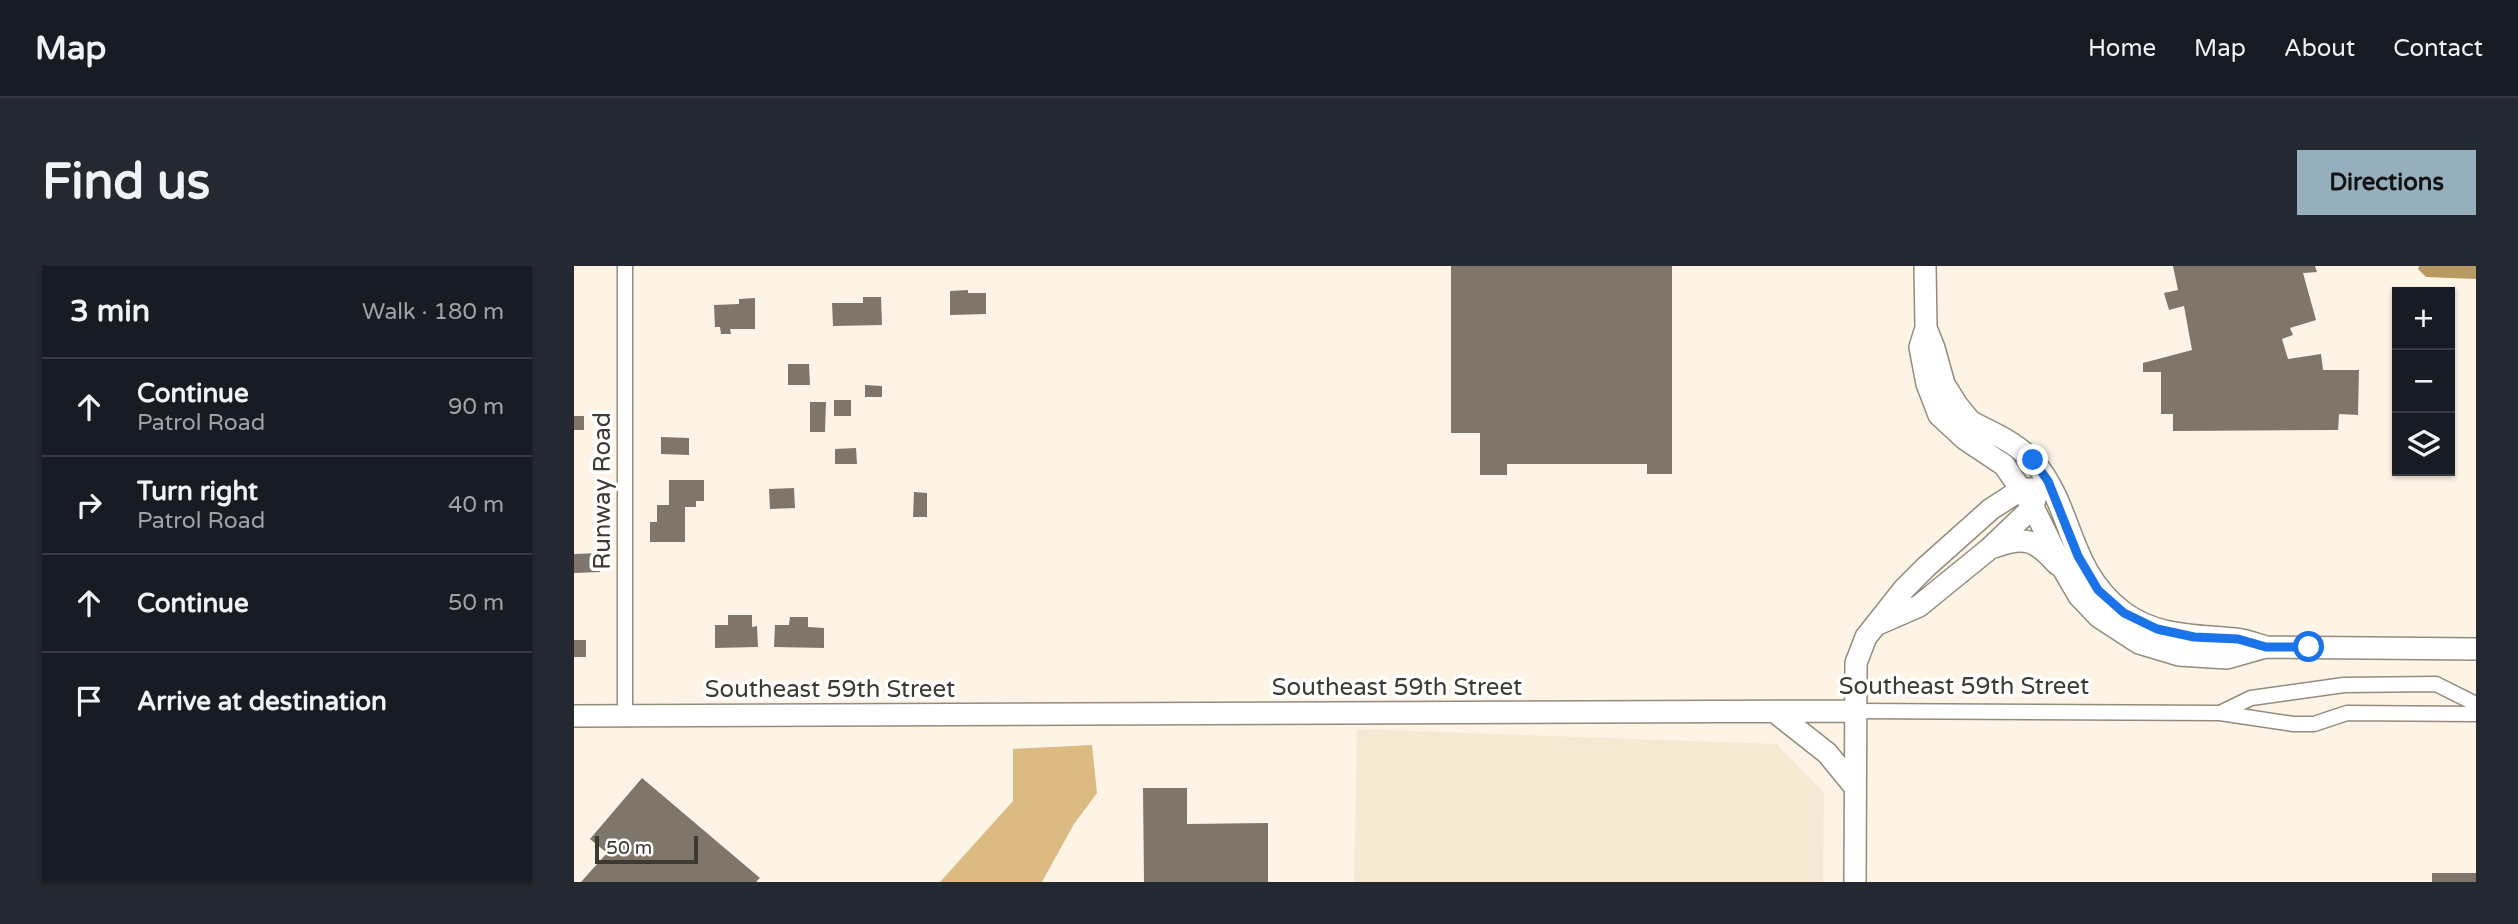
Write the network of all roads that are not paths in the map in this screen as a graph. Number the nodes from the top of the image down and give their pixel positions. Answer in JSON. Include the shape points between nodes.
{"nodes":[{"id":1,"x":625,"y":266,"type":"edge"},
{"id":2,"x":1925,"y":266,"type":"edge"},
{"id":3,"x":1926,"y":328,"type":"junction"},
{"id":4,"x":1971,"y":422,"type":"junction"},
{"id":5,"x":1986,"y":451,"type":"junction"},
{"id":6,"x":2031,"y":495,"type":"junction"},
{"id":7,"x":1991,"y":509,"type":"junction"},
{"id":8,"x":1989,"y":549,"type":"junction"},
{"id":9,"x":2073,"y":559,"type":"junction"},
{"id":10,"x":1875,"y":625,"type":"junction"},
{"id":11,"x":2476,"y":649,"type":"edge"},
{"id":12,"x":2476,"y":704,"type":"edge"},
{"id":13,"x":1854,"y":711,"type":"junction"},
{"id":14,"x":1775,"y":712,"type":"junction"},
{"id":15,"x":2220,"y":713,"type":"junction"},
{"id":16,"x":2476,"y":713,"type":"edge"},
{"id":17,"x":574,"y":716,"type":"edge"},
{"id":18,"x":625,"y":716,"type":"junction"},
{"id":19,"x":1855,"y":787,"type":"junction"},
{"id":20,"x":1855,"y":882,"type":"edge"}],
"edges":[{"from":1,"to":18,"type":"street","name":"Runway Road"},
{"from":2,"to":3,"type":"main road"},
{"from":3,"to":4,"type":"main road","via":[[1944,384]]},
{"from":3,"to":5,"type":"main road","via":[[1920,347],[1939,415]]},
{"from":4,"to":6,"type":"main road","via":[[2025,470]]},
{"from":4,"to":9,"type":"main road","via":[[2007,439],[2033,460],[2048,481]]},
{"from":5,"to":6,"type":"main road"},
{"from":5,"to":7,"type":"main road","via":[[1999,476],[2000,491]]},
{"from":6,"to":7,"type":"main road"},
{"from":6,"to":8,"type":"main road"},
{"from":6,"to":9,"type":"main road"},
{"from":7,"to":10,"type":"main road","via":[[1905,589]]},
{"from":8,"to":9,"type":"main road","via":[[2015,540],[2029,541]]},
{"from":8,"to":10,"type":"main road","via":[[1919,606]]},
{"from":9,"to":11,"type":"main road","via":[[2124,613],[2157,629],[2266,647]]},
{"from":10,"to":13,"type":"main road","via":[[1856,663]]},
{"from":12,"to":15,"type":"street","name":"Southeast 59th Street","via":[[2436,684],[2344,685],[2251,698]]},
{"from":13,"to":14,"type":"main road","name":"Southeast 59th Street"},
{"from":13,"to":15,"type":"street","name":"Southeast 59th Street"},
{"from":13,"to":19,"type":"main road"},
{"from":14,"to":18,"type":"main road","name":"Southeast 59th Street"},
{"from":14,"to":19,"type":"main road","via":[[1827,753]]},
{"from":15,"to":16,"type":"street","name":"Southeast 59th Street","via":[[2293,724],[2314,724],[2347,713]]},
{"from":17,"to":18,"type":"main road","name":"Southeast 59th Street"},
{"from":19,"to":20,"type":"main road"}]}
